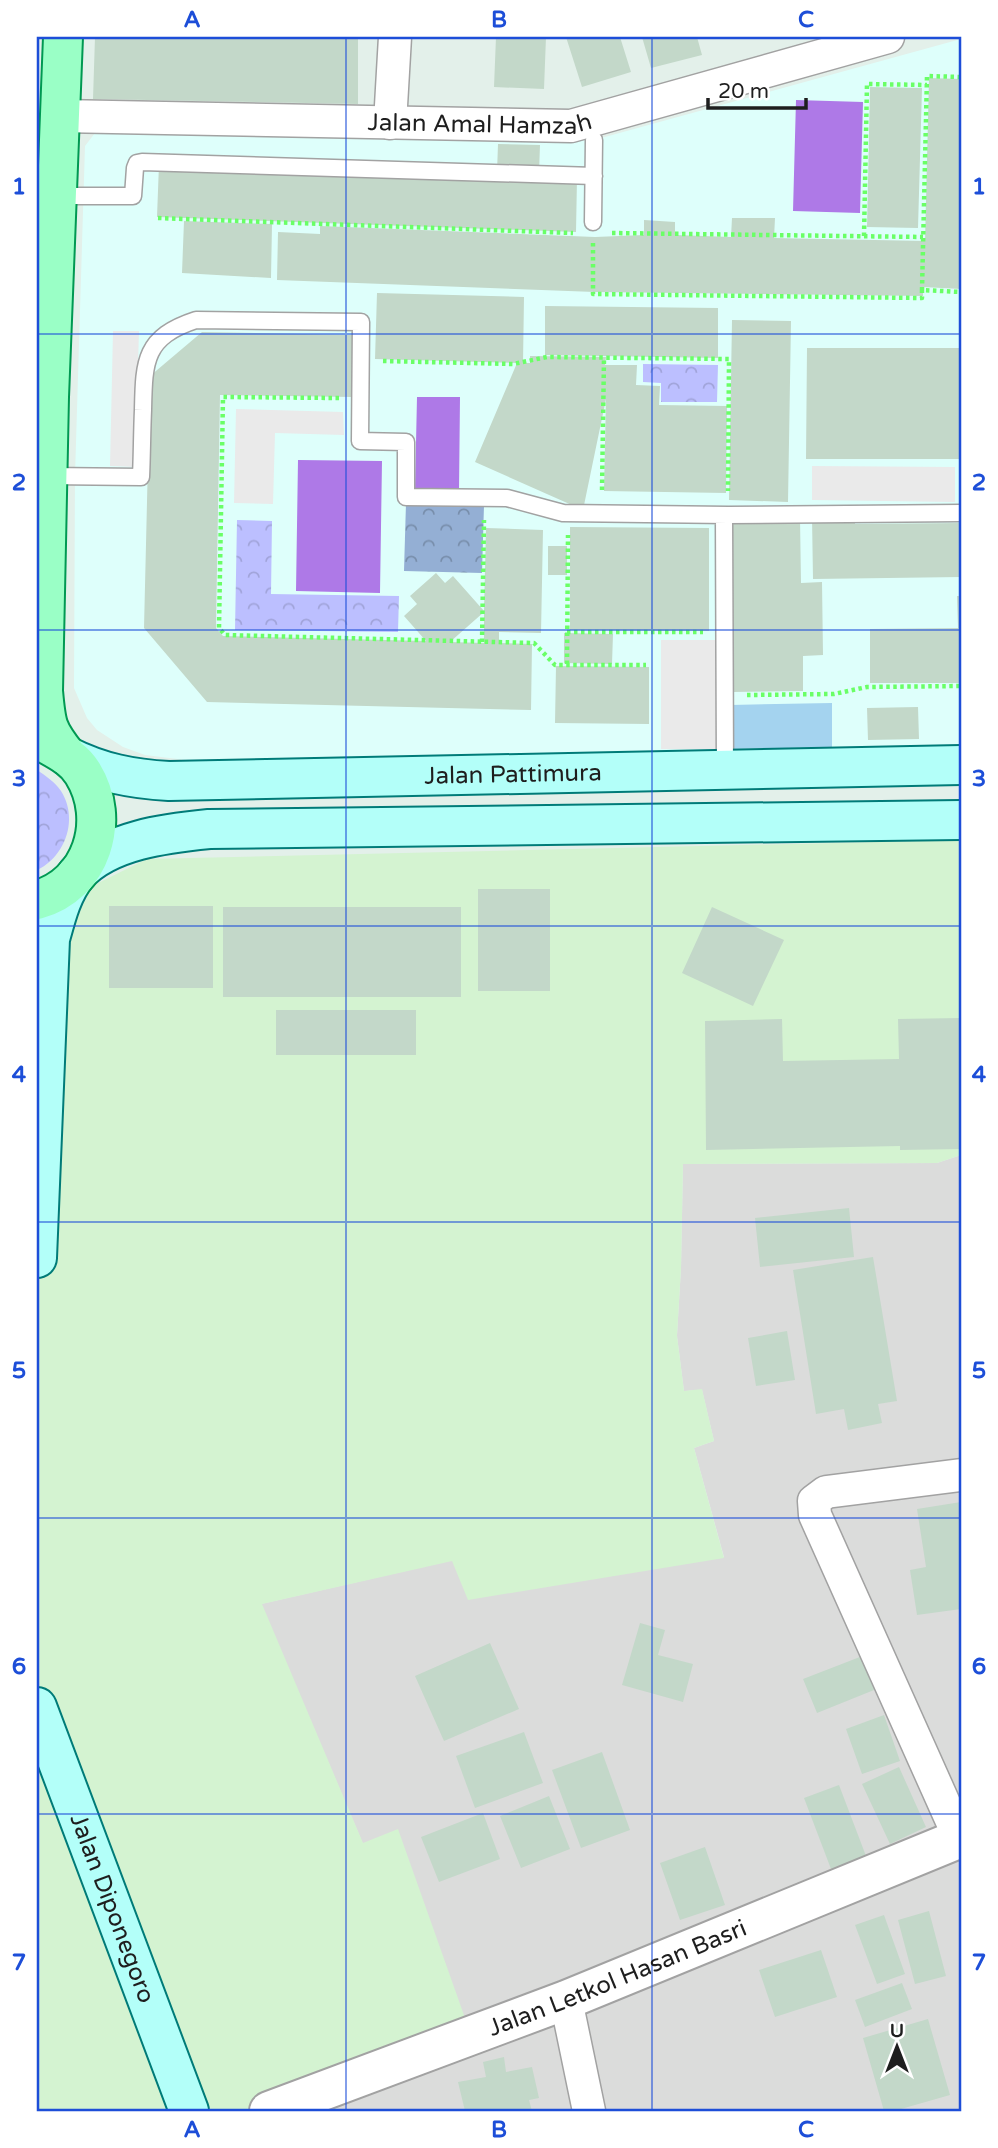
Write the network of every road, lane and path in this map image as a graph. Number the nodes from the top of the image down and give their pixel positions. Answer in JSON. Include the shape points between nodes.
{"nodes":[{"id":1,"x":63,"y":37,"type":"edge"},
{"id":2,"x":396,"y":37,"type":"edge"},
{"id":3,"x":888,"y":37,"type":"edge"},
{"id":4,"x":961,"y":77,"type":"edge"},
{"id":5,"x":927,"y":85,"type":"junction"},
{"id":6,"x":60,"y":116,"type":"junction"},
{"id":7,"x":390,"y":123,"type":"junction"},
{"id":8,"x":594,"y":140,"type":"dead end"},
{"id":9,"x":594,"y":176,"type":"junction"},
{"id":10,"x":58,"y":196,"type":"junction"},
{"id":11,"x":158,"y":218,"type":"dead end"},
{"id":12,"x":590,"y":229,"type":"junction"},
{"id":13,"x":864,"y":236,"type":"junction"},
{"id":14,"x":923,"y":237,"type":"junction"},
{"id":15,"x":922,"y":290,"type":"junction"},
{"id":16,"x":961,"y":292,"type":"edge"},
{"id":17,"x":604,"y":358,"type":"junction"},
{"id":18,"x":361,"y":360,"type":"junction"},
{"id":19,"x":360,"y":398,"type":"junction"},
{"id":20,"x":48,"y":476,"type":"junction"},
{"id":21,"x":485,"y":498,"type":"junction"},
{"id":22,"x":568,"y":513,"type":"junction"},
{"id":23,"x":602,"y":513,"type":"junction"},
{"id":24,"x":961,"y":513,"type":"edge"},
{"id":25,"x":726,"y":515,"type":"junction"},
{"id":26,"x":567,"y":632,"type":"junction"},
{"id":27,"x":724,"y":632,"type":"junction"},
{"id":28,"x":482,"y":642,"type":"junction"},
{"id":29,"x":566,"y":664,"type":"junction"},
{"id":30,"x":646,"y":665,"type":"dead end"},
{"id":31,"x":961,"y":686,"type":"edge"},
{"id":32,"x":725,"y":695,"type":"junction"},
{"id":33,"x":52,"y":748,"type":"edge"},
{"id":34,"x":961,"y":765,"type":"edge"},
{"id":35,"x":725,"y":770,"type":"junction"},
{"id":36,"x":961,"y":820,"type":"edge"},
{"id":37,"x":78,"y":874,"type":"junction"},
{"id":38,"x":37,"y":900,"type":"edge"},
{"id":39,"x":37,"y":1258,"type":"edge"},
{"id":40,"x":961,"y":1475,"type":"edge"},
{"id":41,"x":37,"y":1707,"type":"edge"},
{"id":42,"x":961,"y":1839,"type":"edge"},
{"id":43,"x":566,"y":2000,"type":"junction"},
{"id":44,"x":189,"y":2111,"type":"edge"},
{"id":45,"x":269,"y":2111,"type":"edge"},
{"id":46,"x":589,"y":2111,"type":"edge"}],
"edges":[{"from":1,"to":6,"type":"main road"},
{"from":2,"to":7,"type":"street"},
{"from":3,"to":7,"type":"street","name":"Jalan Amal Hamzah","via":[[571,126]]},
{"from":4,"to":5,"type":"path","via":[[928,76]]},
{"from":5,"to":13,"type":"path","via":[[867,84]]},
{"from":5,"to":14,"type":"path"},
{"from":6,"to":7,"type":"street","name":"Jalan Amal Hamzah"},
{"from":6,"to":10,"type":"main road"},
{"from":8,"to":9,"type":"lane"},
{"from":9,"to":10,"type":"lane","via":[[142,162],[135,168],[134,196]]},
{"from":9,"to":12,"type":"lane"},
{"from":10,"to":20,"type":"main road"},
{"from":11,"to":12,"type":"path"},
{"from":12,"to":13,"type":"path"},
{"from":12,"to":15,"type":"path","via":[[593,294],[922,298]]},
{"from":13,"to":14,"type":"path"},
{"from":14,"to":15,"type":"path"},
{"from":15,"to":16,"type":"path"},
{"from":17,"to":18,"type":"path","via":[[547,357],[513,364]]},
{"from":17,"to":23,"type":"path"},
{"from":17,"to":25,"type":"path","via":[[729,359]]},
{"from":18,"to":19,"type":"lane"},
{"from":18,"to":20,"type":"lane","via":[[361,322],[196,320],[177,326],[149,353],[144,371],[141,477]]},
{"from":19,"to":21,"type":"lane","via":[[360,441],[406,442],[405,497]]},
{"from":19,"to":28,"type":"path","via":[[223,397],[219,628],[225,635]]},
{"from":20,"to":33,"type":"main road","via":[[43,691]]},
{"from":21,"to":22,"type":"lane","via":[[508,498]]},
{"from":21,"to":28,"type":"path"},
{"from":22,"to":23,"type":"lane"},
{"from":22,"to":26,"type":"path"},
{"from":23,"to":25,"type":"lane"},
{"from":24,"to":25,"type":"lane"},
{"from":25,"to":27,"type":"lane"},
{"from":26,"to":27,"type":"path"},
{"from":26,"to":29,"type":"path"},
{"from":27,"to":32,"type":"lane"},
{"from":28,"to":29,"type":"path","via":[[534,643],[555,665]]},
{"from":29,"to":30,"type":"path"},
{"from":31,"to":32,"type":"path"},
{"from":32,"to":35,"type":"lane"},
{"from":33,"to":35,"type":"main road","name":"Jalan Pattimura","via":[[110,774],[169,781]]},
{"from":33,"to":37,"type":"main road","via":[[81,771],[93,792],[98,816],[96,840]]},
{"from":34,"to":35,"type":"main road","name":"Jalan Pattimura"},
{"from":36,"to":37,"type":"main road","name":"Jalan Pattimura","via":[[209,829],[129,843]]},
{"from":37,"to":38,"type":"main road"},
{"from":37,"to":39,"type":"main road","via":[[65,893],[50,939]]},
{"from":40,"to":42,"type":"street","via":[[826,1492],[814,1501],[815,1515]]},
{"from":41,"to":44,"type":"main road","name":"Jalan Diponegoro"},
{"from":42,"to":43,"type":"street","name":"Jalan Letkol Hasan Basri"},
{"from":43,"to":45,"type":"street","name":"Jalan Letkol Hasan Basri"},
{"from":43,"to":46,"type":"street"}]}
